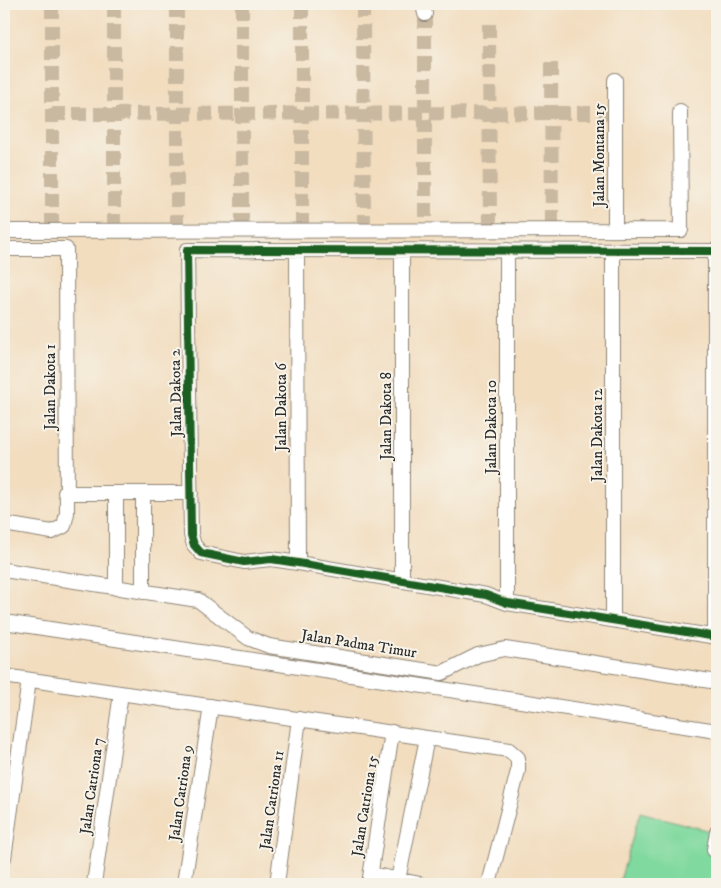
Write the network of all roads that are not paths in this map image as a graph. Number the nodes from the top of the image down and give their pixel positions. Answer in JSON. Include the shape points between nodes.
{"nodes":[{"id":1,"x":615,"y":80,"type":"dead end"},
{"id":2,"x":680,"y":111,"type":"dead end"},
{"id":3,"x":615,"y":230,"type":"junction"},
{"id":4,"x":4,"y":231,"type":"edge"},
{"id":5,"x":4,"y":249,"type":"edge"},
{"id":6,"x":297,"y":250,"type":"junction"},
{"id":7,"x":402,"y":250,"type":"junction"},
{"id":8,"x":507,"y":250,"type":"junction"},
{"id":9,"x":613,"y":250,"type":"junction"},
{"id":10,"x":716,"y":250,"type":"edge"},
{"id":11,"x":65,"y":493,"type":"junction"},
{"id":12,"x":116,"y":493,"type":"junction"},
{"id":13,"x":143,"y":493,"type":"junction"},
{"id":14,"x":191,"y":493,"type":"junction"},
{"id":15,"x":4,"y":524,"type":"edge"},
{"id":16,"x":298,"y":563,"type":"junction"},
{"id":17,"x":4,"y":570,"type":"edge"},
{"id":18,"x":402,"y":581,"type":"junction"},
{"id":19,"x":116,"y":588,"type":"junction"},
{"id":20,"x":143,"y":592,"type":"junction"},
{"id":21,"x":507,"y":603,"type":"junction"},
{"id":22,"x":613,"y":620,"type":"junction"},
{"id":23,"x":4,"y":622,"type":"edge"},
{"id":24,"x":716,"y":637,"type":"edge"},
{"id":25,"x":4,"y":676,"type":"edge"},
{"id":26,"x":29,"y":680,"type":"junction"},
{"id":27,"x":717,"y":682,"type":"edge"},
{"id":28,"x":121,"y":693,"type":"junction"},
{"id":29,"x":211,"y":706,"type":"junction"},
{"id":30,"x":299,"y":719,"type":"junction"},
{"id":31,"x":717,"y":731,"type":"edge"},
{"id":32,"x":392,"y":732,"type":"junction"},
{"id":33,"x":427,"y":738,"type":"junction"},
{"id":34,"x":717,"y":832,"type":"edge"},
{"id":35,"x":714,"y":850,"type":"dead end"},
{"id":36,"x":4,"y":858,"type":"edge"},
{"id":37,"x":370,"y":879,"type":"edge"},
{"id":38,"x":398,"y":880,"type":"junction"},
{"id":39,"x":94,"y":884,"type":"edge"},
{"id":40,"x":184,"y":884,"type":"edge"},
{"id":41,"x":277,"y":884,"type":"edge"},
{"id":42,"x":420,"y":884,"type":"edge"},
{"id":43,"x":489,"y":884,"type":"edge"}],
"edges":[{"from":1,"to":3,"type":"street","name":"Jalan Montana 15"},
{"from":2,"to":3,"type":"street","via":[[681,230]]},
{"from":3,"to":4,"type":"street"},
{"from":5,"to":11,"type":"street","name":"Jalan Dakota 1","via":[[66,249]]},
{"from":6,"to":7,"type":"street"},
{"from":6,"to":14,"type":"street","name":"Jalan Dakota 2","via":[[187,250]]},
{"from":6,"to":16,"type":"street","name":"Jalan Dakota 6"},
{"from":7,"to":8,"type":"street"},
{"from":7,"to":18,"type":"street","name":"Jalan Dakota 8"},
{"from":8,"to":9,"type":"street"},
{"from":8,"to":21,"type":"street","name":"Jalan Dakota 10"},
{"from":9,"to":10,"type":"street"},
{"from":9,"to":22,"type":"street","name":"Jalan Dakota 12"},
{"from":10,"to":24,"type":"street"},
{"from":11,"to":12,"type":"street"},
{"from":11,"to":15,"type":"street","name":"Jalan Dakota 1","via":[[67,513],[64,526],[52,532]]},
{"from":12,"to":13,"type":"street"},
{"from":12,"to":19,"type":"street"},
{"from":13,"to":14,"type":"street"},
{"from":13,"to":20,"type":"street"},
{"from":14,"to":16,"type":"street","name":"Jalan Dakota 2","via":[[192,535],[194,545],[201,553],[244,562]]},
{"from":16,"to":18,"type":"street"},
{"from":17,"to":19,"type":"street","name":"Jalan Padma Timur"},
{"from":18,"to":21,"type":"street","via":[[486,596]]},
{"from":19,"to":20,"type":"street","name":"Jalan Padma Timur"},
{"from":20,"to":27,"type":"street","name":"Jalan Padma Timur","via":[[198,600],[248,638],[269,646],[413,669],[442,673],[478,655],[505,649]]},
{"from":21,"to":22,"type":"street"},
{"from":22,"to":24,"type":"street"},
{"from":23,"to":31,"type":"street"},
{"from":25,"to":26,"type":"street"},
{"from":26,"to":28,"type":"street"},
{"from":26,"to":36,"type":"street"},
{"from":28,"to":29,"type":"street"},
{"from":28,"to":39,"type":"street","name":"Jalan Catriona 7"},
{"from":29,"to":30,"type":"street"},
{"from":29,"to":40,"type":"street","name":"Jalan Catriona 9"},
{"from":30,"to":32,"type":"street"},
{"from":30,"to":41,"type":"street","name":"Jalan Catriona 11"},
{"from":32,"to":33,"type":"street"},
{"from":32,"to":37,"type":"street","name":"Jalan Catriona 15"},
{"from":33,"to":38,"type":"street"},
{"from":33,"to":43,"type":"street","via":[[509,750],[518,758],[518,771]]},
{"from":34,"to":35,"type":"street"},
{"from":37,"to":38,"type":"street"},
{"from":38,"to":42,"type":"street"}]}
